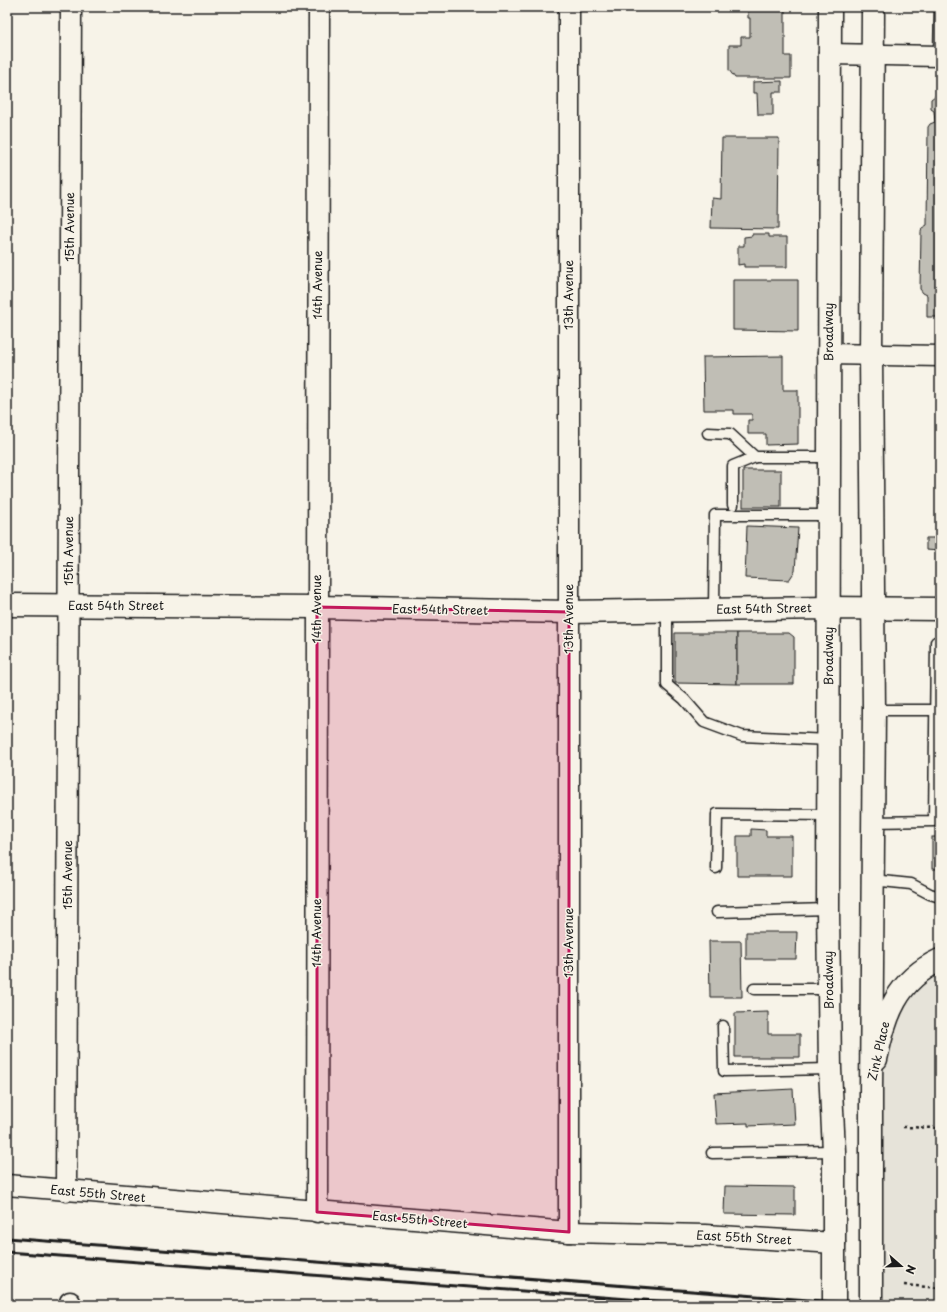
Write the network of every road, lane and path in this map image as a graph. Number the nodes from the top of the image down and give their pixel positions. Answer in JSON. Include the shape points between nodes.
{"nodes":[{"id":1,"x":71,"y":7,"type":"edge"},
{"id":2,"x":319,"y":7,"type":"edge"},
{"id":3,"x":569,"y":7,"type":"edge"},
{"id":4,"x":830,"y":7,"type":"edge"},
{"id":5,"x":873,"y":7,"type":"edge"},
{"id":6,"x":940,"y":7,"type":"edge"},
{"id":7,"x":829,"y":54,"type":"junction"},
{"id":8,"x":872,"y":55,"type":"junction"},
{"id":9,"x":940,"y":56,"type":"edge"},
{"id":10,"x":828,"y":354,"type":"junction"},
{"id":11,"x":871,"y":355,"type":"junction"},
{"id":12,"x":940,"y":356,"type":"edge"},
{"id":13,"x":708,"y":433,"type":"dead end"},
{"id":14,"x":755,"y":457,"type":"junction"},
{"id":15,"x":829,"y":457,"type":"junction"},
{"id":16,"x":733,"y":505,"type":"dead end"},
{"id":17,"x":829,"y":515,"type":"junction"},
{"id":18,"x":7,"y":605,"type":"edge"},
{"id":19,"x":69,"y":606,"type":"junction"},
{"id":20,"x":317,"y":607,"type":"junction"},
{"id":21,"x":829,"y":608,"type":"junction"},
{"id":22,"x":872,"y":608,"type":"junction"},
{"id":23,"x":940,"y":609,"type":"edge"},
{"id":24,"x":714,"y":610,"type":"junction"},
{"id":25,"x":667,"y":611,"type":"junction"},
{"id":26,"x":569,"y":612,"type":"junction"},
{"id":27,"x":940,"y":642,"type":"edge"},
{"id":28,"x":874,"y":710,"type":"junction"},
{"id":29,"x":935,"y":710,"type":"junction"},
{"id":30,"x":829,"y":740,"type":"junction"},
{"id":31,"x":829,"y":815,"type":"junction"},
{"id":32,"x":872,"y":822,"type":"junction"},
{"id":33,"x":716,"y":868,"type":"dead end"},
{"id":34,"x":872,"y":880,"type":"junction"},
{"id":35,"x":940,"y":897,"type":"edge"},
{"id":36,"x":828,"y":909,"type":"junction"},
{"id":37,"x":717,"y":912,"type":"dead end"},
{"id":38,"x":940,"y":960,"type":"edge"},
{"id":39,"x":754,"y":989,"type":"dead end"},
{"id":40,"x":829,"y":989,"type":"junction"},
{"id":41,"x":723,"y":1026,"type":"dead end"},
{"id":42,"x":830,"y":1069,"type":"junction"},
{"id":43,"x":871,"y":1094,"type":"junction"},
{"id":44,"x":903,"y":1127,"type":"dead end"},
{"id":45,"x":940,"y":1128,"type":"edge"},
{"id":46,"x":834,"y":1151,"type":"junction"},
{"id":47,"x":712,"y":1153,"type":"dead end"},
{"id":48,"x":7,"y":1185,"type":"edge"},
{"id":49,"x":66,"y":1191,"type":"junction"},
{"id":50,"x":317,"y":1212,"type":"junction"},
{"id":51,"x":569,"y":1232,"type":"junction"},
{"id":52,"x":834,"y":1242,"type":"junction"},
{"id":53,"x":904,"y":1285,"type":"dead end"},
{"id":54,"x":940,"y":1288,"type":"edge"},
{"id":55,"x":834,"y":1305,"type":"edge"},
{"id":56,"x":871,"y":1305,"type":"edge"}],
"edges":[{"from":1,"to":19,"type":"street","name":"15th Avenue"},
{"from":2,"to":20,"type":"street","name":"14th Avenue"},
{"from":3,"to":26,"type":"street","name":"13th Avenue"},
{"from":4,"to":7,"type":"main road","name":"Broadway"},
{"from":5,"to":8,"type":"main road"},
{"from":6,"to":9,"type":"lane"},
{"from":7,"to":8,"type":"street"},
{"from":7,"to":10,"type":"main road","name":"Broadway"},
{"from":8,"to":9,"type":"street"},
{"from":8,"to":11,"type":"main road"},
{"from":10,"to":11,"type":"street"},
{"from":10,"to":15,"type":"main road","name":"Broadway"},
{"from":11,"to":12,"type":"street"},
{"from":11,"to":22,"type":"main road"},
{"from":13,"to":14,"type":"lane","via":[[730,434]]},
{"from":14,"to":15,"type":"lane"},
{"from":14,"to":16,"type":"lane","via":[[733,466]]},
{"from":15,"to":17,"type":"main road","name":"Broadway"},
{"from":17,"to":21,"type":"main road","name":"Broadway"},
{"from":17,"to":24,"type":"lane","via":[[715,515]]},
{"from":18,"to":19,"type":"main road","name":"East 54th Street"},
{"from":19,"to":20,"type":"main road","name":"East 54th Street"},
{"from":19,"to":49,"type":"street","name":"15th Avenue"},
{"from":20,"to":26,"type":"main road","name":"East 54th Street"},
{"from":20,"to":50,"type":"street","name":"14th Avenue"},
{"from":21,"to":22,"type":"main road","name":"East 54th Street"},
{"from":21,"to":24,"type":"main road","name":"East 54th Street"},
{"from":21,"to":30,"type":"main road","name":"Broadway"},
{"from":22,"to":23,"type":"main road","name":"East 54th Street"},
{"from":22,"to":28,"type":"main road"},
{"from":24,"to":25,"type":"main road","name":"East 54th Street"},
{"from":25,"to":26,"type":"main road","name":"East 54th Street"},
{"from":25,"to":30,"type":"lane","via":[[667,685],[684,699],[704,722],[742,736]]},
{"from":26,"to":51,"type":"street","name":"13th Avenue"},
{"from":27,"to":29,"type":"lane","via":[[936,642]]},
{"from":28,"to":29,"type":"lane"},
{"from":28,"to":32,"type":"main road"},
{"from":29,"to":32,"type":"lane","via":[[934,821]]},
{"from":30,"to":31,"type":"main road","name":"Broadway"},
{"from":31,"to":33,"type":"lane","via":[[716,814]]},
{"from":31,"to":36,"type":"main road","name":"Broadway"},
{"from":32,"to":34,"type":"main road"},
{"from":34,"to":35,"type":"lane","via":[[911,884]]},
{"from":34,"to":43,"type":"main road"},
{"from":36,"to":37,"type":"lane"},
{"from":36,"to":40,"type":"main road","name":"Broadway"},
{"from":38,"to":43,"type":"main road","name":"Zink Place","via":[[916,975],[899,992],[880,1040]]},
{"from":39,"to":40,"type":"lane"},
{"from":40,"to":42,"type":"main road","name":"Broadway"},
{"from":41,"to":42,"type":"lane","via":[[724,1071]]},
{"from":42,"to":46,"type":"main road","name":"Broadway"},
{"from":43,"to":56,"type":"main road"},
{"from":44,"to":45,"type":"path"},
{"from":46,"to":47,"type":"lane"},
{"from":46,"to":52,"type":"main road","name":"Broadway"},
{"from":48,"to":49,"type":"street","name":"East 55th Street"},
{"from":49,"to":50,"type":"street","name":"East 55th Street"},
{"from":50,"to":51,"type":"street","name":"East 55th Street"},
{"from":51,"to":52,"type":"street","name":"East 55th Street","via":[[705,1235]]},
{"from":52,"to":55,"type":"main road","name":"Broadway"},
{"from":53,"to":54,"type":"path"}]}
